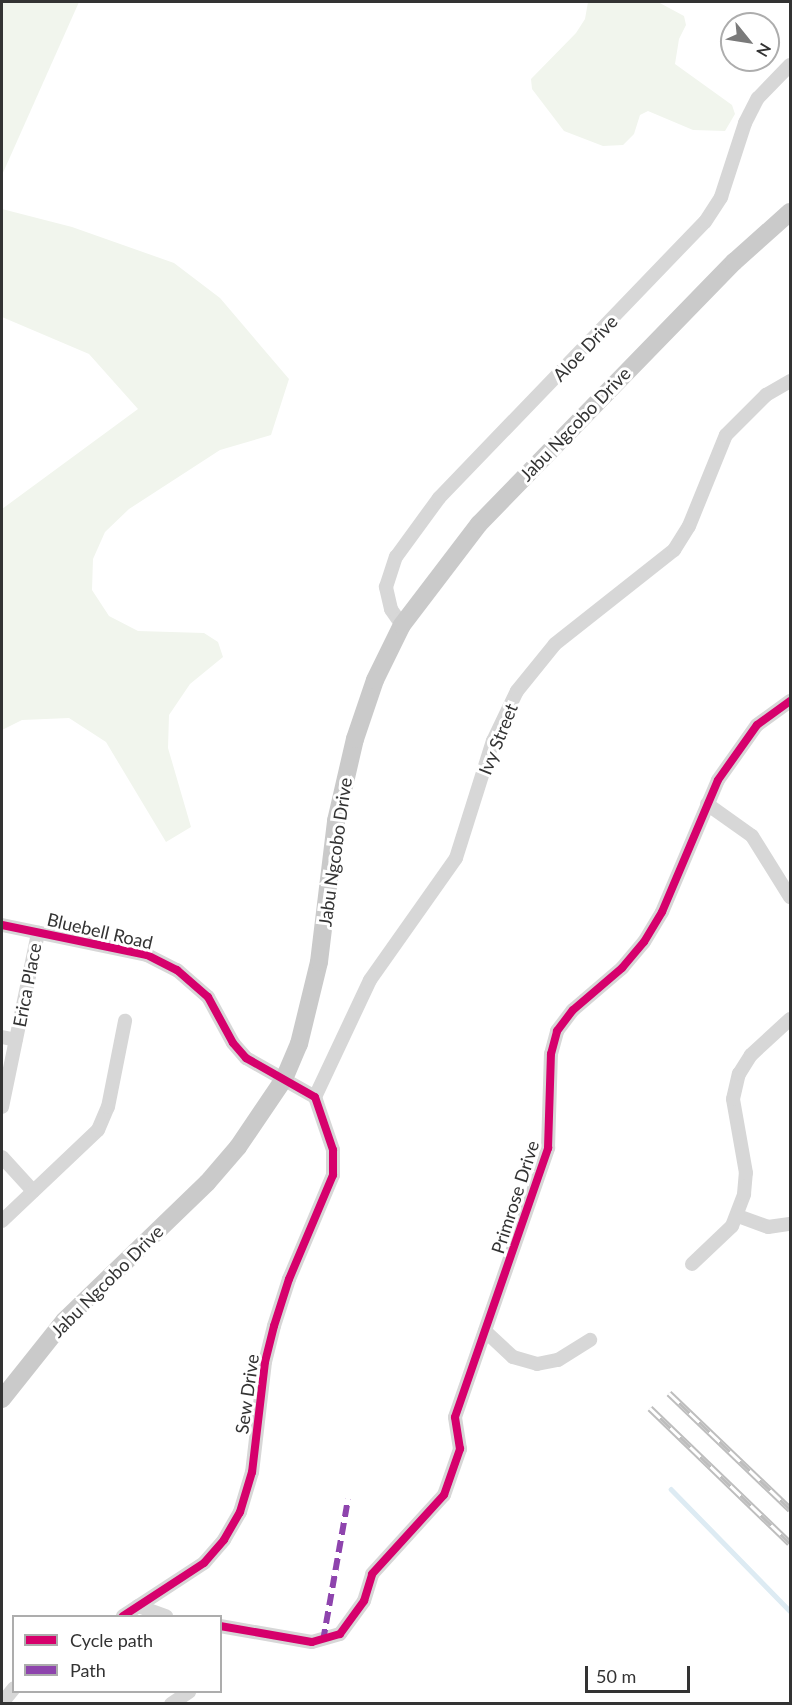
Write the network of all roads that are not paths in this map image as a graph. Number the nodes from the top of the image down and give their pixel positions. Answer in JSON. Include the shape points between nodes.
{"nodes":[{"id":1,"x":790,"y":65,"type":"edge"},
{"id":2,"x":790,"y":212,"type":"edge"},
{"id":3,"x":790,"y":381,"type":"edge"},
{"id":4,"x":402,"y":625,"type":"junction"},
{"id":5,"x":790,"y":701,"type":"edge"},
{"id":6,"x":707,"y":804,"type":"junction"},
{"id":7,"x":790,"y":897,"type":"edge"},
{"id":8,"x":2,"y":926,"type":"edge"},
{"id":9,"x":38,"y":933,"type":"junction"},
{"id":10,"x":790,"y":1019,"type":"edge"},
{"id":11,"x":125,"y":1021,"type":"dead end"},
{"id":12,"x":2,"y":1037,"type":"edge"},
{"id":13,"x":16,"y":1040,"type":"junction"},
{"id":14,"x":284,"y":1079,"type":"junction"},
{"id":15,"x":315,"y":1096,"type":"junction"},
{"id":16,"x":2,"y":1107,"type":"edge"},
{"id":17,"x":2,"y":1157,"type":"edge"},
{"id":18,"x":33,"y":1191,"type":"junction"},
{"id":19,"x":738,"y":1216,"type":"junction"},
{"id":20,"x":2,"y":1221,"type":"edge"},
{"id":21,"x":790,"y":1224,"type":"edge"},
{"id":22,"x":692,"y":1264,"type":"dead end"},
{"id":23,"x":485,"y":1332,"type":"junction"},
{"id":24,"x":590,"y":1340,"type":"dead end"},
{"id":25,"x":2,"y":1399,"type":"edge"},
{"id":26,"x":138,"y":1606,"type":"junction"},
{"id":27,"x":126,"y":1615,"type":"edge"},
{"id":28,"x":161,"y":1615,"type":"edge"},
{"id":29,"x":222,"y":1626,"type":"edge"},
{"id":30,"x":12,"y":1690,"type":"edge"},
{"id":31,"x":188,"y":1693,"type":"edge"},
{"id":32,"x":2,"y":1703,"type":"edge"},
{"id":33,"x":171,"y":1704,"type":"edge"}],
"edges":[{"from":1,"to":4,"type":"street","name":"Aloe Drive","via":[[758,99],[745,123],[721,197],[705,222],[439,498],[396,557],[386,587],[391,609]]},
{"from":2,"to":4,"type":"main road","name":"Jabu Ngcobo Drive","via":[[734,262],[479,524]]},
{"from":3,"to":15,"type":"street","name":"Ivy Street","via":[[766,395],[726,435],[689,526],[674,550],[555,644],[517,691],[494,741],[456,858],[370,980]]},
{"from":4,"to":14,"type":"main road","name":"Jabu Ngcobo Drive","via":[[368,699],[352,747],[336,821],[319,962],[298,1044]]},
{"from":5,"to":6,"type":"street","name":"Primrose Drive","via":[[748,735]]},
{"from":6,"to":7,"type":"street","via":[[752,836]]},
{"from":6,"to":23,"type":"street","name":"Primrose Drive","via":[[662,912],[644,942],[622,968],[573,1010],[557,1031],[551,1054],[548,1148]]},
{"from":8,"to":9,"type":"street","name":"Bluebell Road"},
{"from":9,"to":13,"type":"street","name":"Erica Place"},
{"from":9,"to":14,"type":"street","name":"Bluebell Road","via":[[147,955],[177,970],[208,998],[246,1058]]},
{"from":10,"to":19,"type":"street","via":[[751,1055],[735,1084],[734,1111],[746,1173]]},
{"from":11,"to":18,"type":"street","via":[[104,1119],[91,1138]]},
{"from":12,"to":13,"type":"street"},
{"from":13,"to":16,"type":"street","name":"Erica Place"},
{"from":14,"to":15,"type":"street"},
{"from":14,"to":25,"type":"main road","name":"Jabu Ngcobo Drive","via":[[238,1147],[207,1183],[71,1314]]},
{"from":15,"to":26,"type":"street","name":"Sew Drive","via":[[333,1150],[333,1175],[289,1279],[274,1326],[245,1498],[224,1540],[204,1563]]},
{"from":17,"to":18,"type":"street"},
{"from":18,"to":20,"type":"street"},
{"from":19,"to":21,"type":"street","via":[[768,1227]]},
{"from":19,"to":22,"type":"street","via":[[721,1240]]},
{"from":23,"to":24,"type":"street","via":[[513,1357],[537,1364],[558,1360]]},
{"from":23,"to":29,"type":"street","name":"Primrose Drive","via":[[455,1417],[459,1457],[444,1495],[372,1574],[352,1621],[340,1634],[324,1641]]},
{"from":26,"to":27,"type":"street","name":"Sew Drive"},
{"from":26,"to":28,"type":"street"},
{"from":30,"to":32,"type":"street"},
{"from":31,"to":33,"type":"street"}]}
